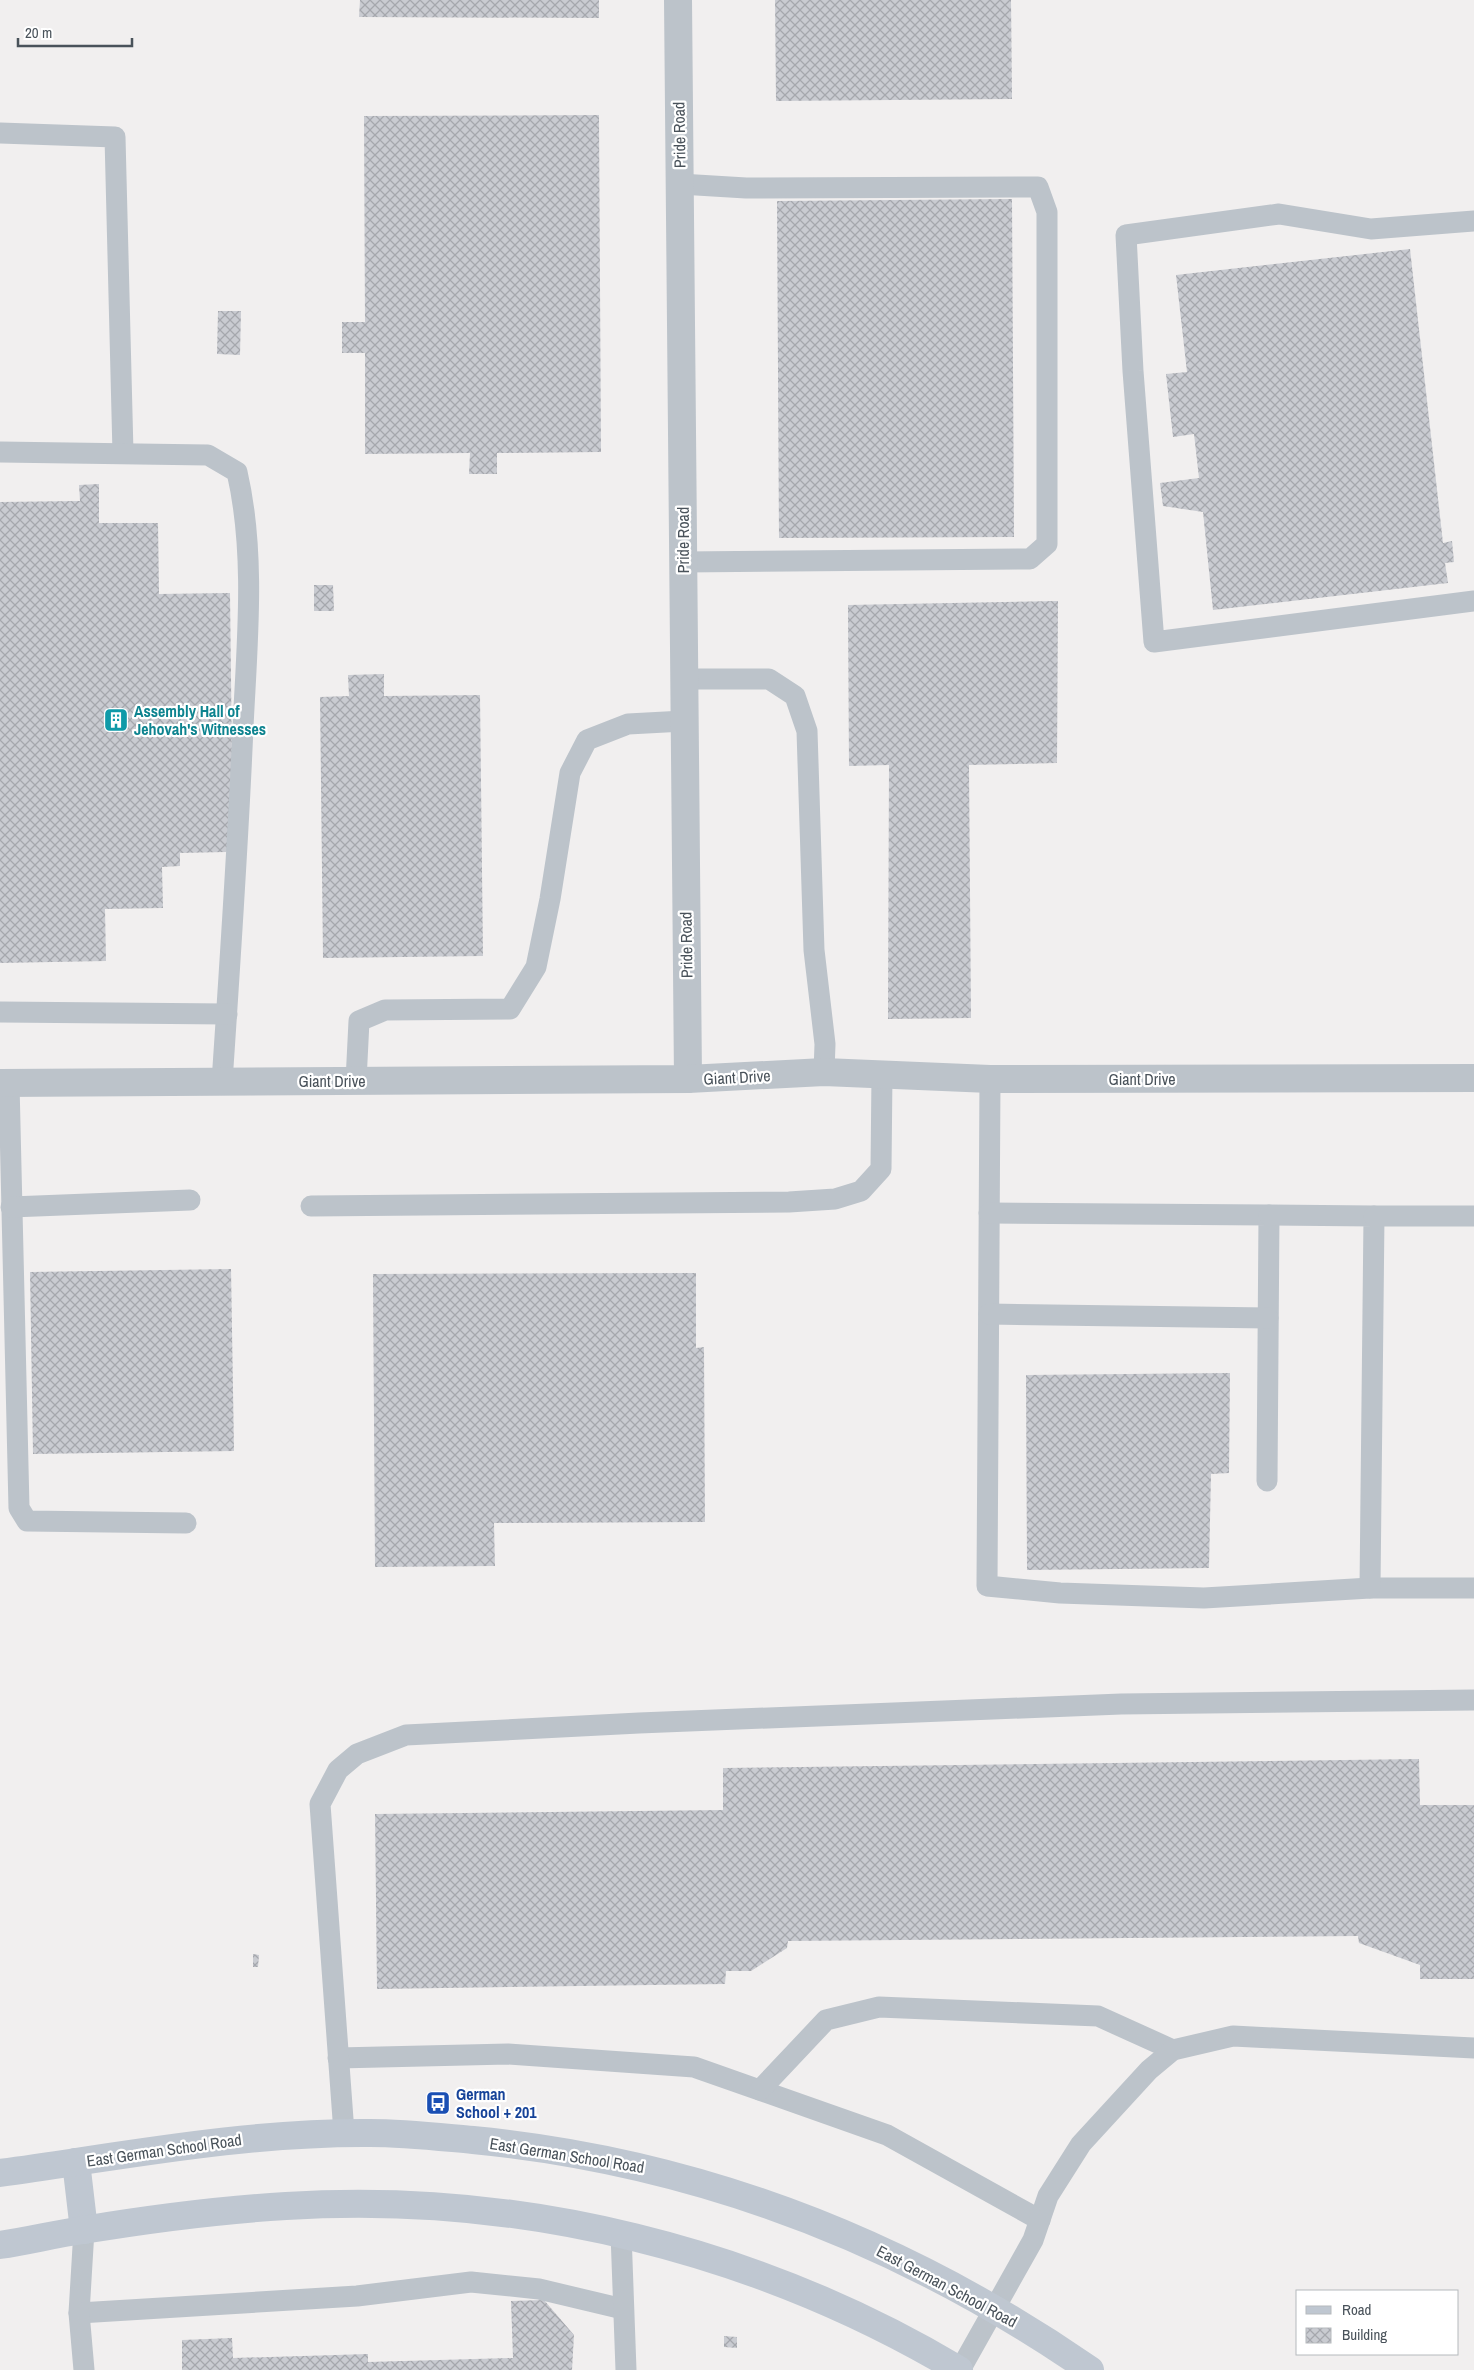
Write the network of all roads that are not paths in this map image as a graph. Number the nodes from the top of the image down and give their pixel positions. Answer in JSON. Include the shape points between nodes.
{"nodes":[{"id":1,"x":678,"y":0,"type":"edge"},
{"id":2,"x":0,"y":133,"type":"edge"},
{"id":3,"x":680,"y":184,"type":"junction"},
{"id":4,"x":1474,"y":221,"type":"edge"},
{"id":5,"x":0,"y":452,"type":"edge"},
{"id":6,"x":123,"y":453,"type":"junction"},
{"id":7,"x":683,"y":562,"type":"junction"},
{"id":8,"x":1474,"y":600,"type":"edge"},
{"id":9,"x":684,"y":679,"type":"junction"},
{"id":10,"x":684,"y":721,"type":"junction"},
{"id":11,"x":0,"y":1012,"type":"edge"},
{"id":12,"x":227,"y":1014,"type":"junction"},
{"id":13,"x":824,"y":1072,"type":"junction"},
{"id":14,"x":882,"y":1074,"type":"junction"},
{"id":15,"x":1474,"y":1078,"type":"edge"},
{"id":16,"x":688,"y":1079,"type":"junction"},
{"id":17,"x":990,"y":1079,"type":"junction"},
{"id":18,"x":356,"y":1081,"type":"junction"},
{"id":19,"x":4,"y":1082,"type":"edge"},
{"id":20,"x":222,"y":1082,"type":"junction"},
{"id":21,"x":190,"y":1200,"type":"dead end"},
{"id":22,"x":311,"y":1206,"type":"dead end"},
{"id":23,"x":11,"y":1208,"type":"junction"},
{"id":24,"x":989,"y":1213,"type":"junction"},
{"id":25,"x":1269,"y":1215,"type":"junction"},
{"id":26,"x":1374,"y":1216,"type":"junction"},
{"id":27,"x":1474,"y":1216,"type":"edge"},
{"id":28,"x":989,"y":1314,"type":"junction"},
{"id":29,"x":1268,"y":1318,"type":"junction"},
{"id":30,"x":1267,"y":1481,"type":"dead end"},
{"id":31,"x":186,"y":1524,"type":"dead end"},
{"id":32,"x":1370,"y":1588,"type":"junction"},
{"id":33,"x":1474,"y":1588,"type":"edge"},
{"id":34,"x":1474,"y":1700,"type":"edge"},
{"id":35,"x":1474,"y":2048,"type":"edge"},
{"id":36,"x":1173,"y":2050,"type":"junction"},
{"id":37,"x":338,"y":2058,"type":"junction"},
{"id":38,"x":760,"y":2090,"type":"junction"},
{"id":39,"x":344,"y":2133,"type":"junction"},
{"id":40,"x":76,"y":2162,"type":"junction"},
{"id":41,"x":0,"y":2173,"type":"edge"},
{"id":42,"x":1040,"y":2220,"type":"junction"},
{"id":43,"x":84,"y":2230,"type":"junction"},
{"id":44,"x":621,"y":2233,"type":"junction"},
{"id":45,"x":0,"y":2245,"type":"edge"},
{"id":46,"x":623,"y":2309,"type":"junction"},
{"id":47,"x":996,"y":2310,"type":"junction"},
{"id":48,"x":78,"y":2313,"type":"junction"},
{"id":49,"x":84,"y":2370,"type":"edge"},
{"id":50,"x":626,"y":2370,"type":"edge"},
{"id":51,"x":960,"y":2370,"type":"edge"},
{"id":52,"x":1090,"y":2370,"type":"edge"}],
"edges":[{"from":1,"to":3,"type":"street","name":"Pride Road"},
{"from":2,"to":6,"type":"lane","via":[[115,137]]},
{"from":3,"to":7,"type":"street","name":"Pride Road"},
{"from":3,"to":7,"type":"lane","via":[[746,188],[1038,187],[1047,212],[1047,544],[1030,559]]},
{"from":4,"to":8,"type":"lane","via":[[1371,229],[1278,214],[1126,235],[1154,642]]},
{"from":5,"to":6,"type":"lane"},
{"from":6,"to":12,"type":"lane","via":[[208,455],[237,472],[243,500],[249,610]]},
{"from":7,"to":9,"type":"street","name":"Pride Road"},
{"from":9,"to":10,"type":"street","name":"Pride Road"},
{"from":9,"to":13,"type":"lane","via":[[769,678],[795,696],[807,731],[814,950],[825,1044]]},
{"from":10,"to":16,"type":"street","name":"Pride Road"},
{"from":10,"to":18,"type":"lane","via":[[628,724],[587,740],[570,773],[536,967],[510,1009],[385,1010],[359,1021]]},
{"from":11,"to":12,"type":"lane"},
{"from":12,"to":20,"type":"lane"},
{"from":13,"to":14,"type":"street","name":"Giant Drive"},
{"from":13,"to":16,"type":"street","name":"Giant Drive"},
{"from":14,"to":17,"type":"street","name":"Giant Drive"},
{"from":14,"to":22,"type":"lane","via":[[882,1169],[861,1191],[836,1199]]},
{"from":15,"to":17,"type":"street","name":"Giant Drive"},
{"from":16,"to":18,"type":"street","name":"Giant Drive"},
{"from":17,"to":24,"type":"lane"},
{"from":18,"to":20,"type":"street","name":"Giant Drive"},
{"from":19,"to":20,"type":"street","name":"Giant Drive"},
{"from":19,"to":23,"type":"lane"},
{"from":21,"to":23,"type":"lane"},
{"from":23,"to":31,"type":"lane","via":[[19,1508],[27,1521]]},
{"from":24,"to":25,"type":"lane"},
{"from":24,"to":28,"type":"lane"},
{"from":25,"to":26,"type":"lane"},
{"from":25,"to":29,"type":"lane"},
{"from":26,"to":27,"type":"lane"},
{"from":26,"to":32,"type":"lane"},
{"from":28,"to":29,"type":"lane"},
{"from":28,"to":32,"type":"lane","via":[[987,1586],[1204,1598]]},
{"from":29,"to":30,"type":"lane"},
{"from":32,"to":33,"type":"lane"},
{"from":34,"to":37,"type":"lane","via":[[1121,1704],[406,1735],[356,1754],[338,1770],[320,1804]]},
{"from":35,"to":36,"type":"lane","via":[[1233,2036]]},
{"from":36,"to":38,"type":"lane","via":[[1098,2016],[879,2007],[826,2020]]},
{"from":36,"to":42,"type":"lane","via":[[1149,2070],[1081,2144],[1048,2196]]},
{"from":37,"to":38,"type":"lane","via":[[508,2054],[694,2067]]},
{"from":37,"to":39,"type":"lane"},
{"from":38,"to":42,"type":"lane","via":[[887,2135]]},
{"from":39,"to":40,"type":"street","name":"East German School Road","via":[[235,2140]]},
{"from":39,"to":47,"type":"street","name":"East German School Road","via":[[382,2133],[509,2144],[636,2166],[712,2185],[842,2232],[905,2261]]},
{"from":40,"to":41,"type":"street","name":"East German School Road"},
{"from":40,"to":43,"type":"street"},
{"from":42,"to":47,"type":"lane"},
{"from":43,"to":44,"type":"street","via":[[220,2212],[354,2204],[491,2212]]},
{"from":43,"to":45,"type":"street"},
{"from":43,"to":48,"type":"lane"},
{"from":44,"to":46,"type":"lane"},
{"from":44,"to":51,"type":"street","via":[[688,2250],[815,2296]]},
{"from":46,"to":48,"type":"lane","via":[[538,2288],[471,2282],[357,2296]]},
{"from":46,"to":50,"type":"lane"},
{"from":47,"to":51,"type":"lane"},
{"from":47,"to":52,"type":"street","name":"East German School Road"},
{"from":48,"to":49,"type":"lane"}]}
